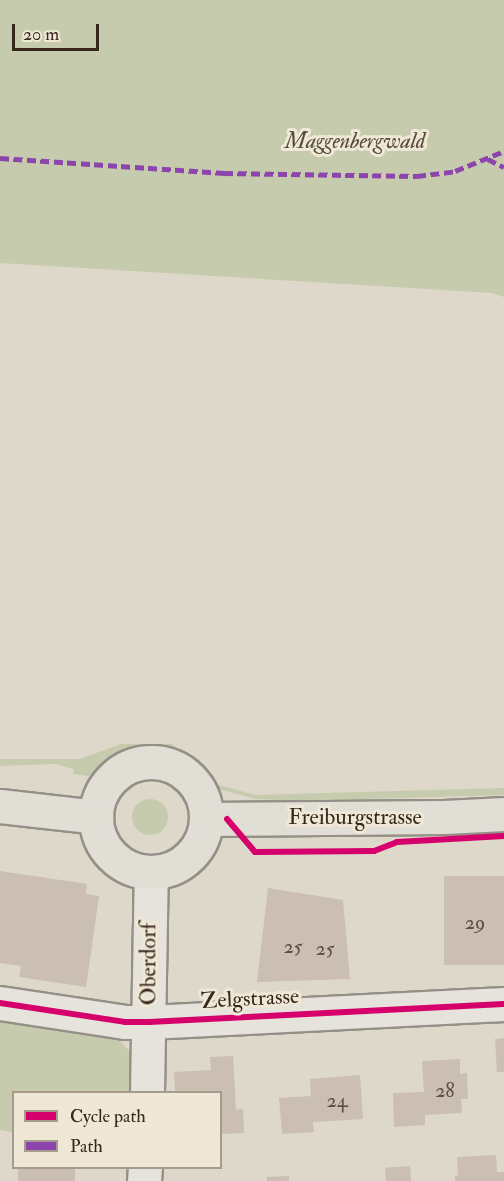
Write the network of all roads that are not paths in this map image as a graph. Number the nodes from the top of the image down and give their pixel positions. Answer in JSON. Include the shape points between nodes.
{"nodes":[{"id":1,"x":0,"y":806,"type":"edge"},
{"id":2,"x":504,"y":814,"type":"edge"},
{"id":3,"x":96,"y":817,"type":"junction"},
{"id":4,"x":206,"y":819,"type":"junction"},
{"id":5,"x":151,"y":872,"type":"junction"},
{"id":6,"x":0,"y":1003,"type":"edge"},
{"id":7,"x":504,"y":1004,"type":"edge"},
{"id":8,"x":149,"y":1022,"type":"junction"},
{"id":9,"x":147,"y":1091,"type":"edge"}],
"edges":[{"from":1,"to":3,"type":"main road"},
{"from":2,"to":4,"type":"main road","name":"Freiburgstrasse"},
{"from":3,"to":4,"type":"main road","via":[[98,799],[112,778],[135,764],[152,761],[170,765],[191,779],[204,802]]},
{"from":3,"to":5,"type":"main road","via":[[98,834],[106,849],[118,861]]},
{"from":4,"to":5,"type":"main road","via":[[203,836],[183,862]]},
{"from":5,"to":8,"type":"street","name":"Oberdorf"},
{"from":6,"to":8,"type":"street","name":"Zelgstrasse","via":[[125,1022]]},
{"from":7,"to":8,"type":"street","name":"Zelgstrasse"},
{"from":8,"to":9,"type":"street","name":"Oberdorf"}]}
